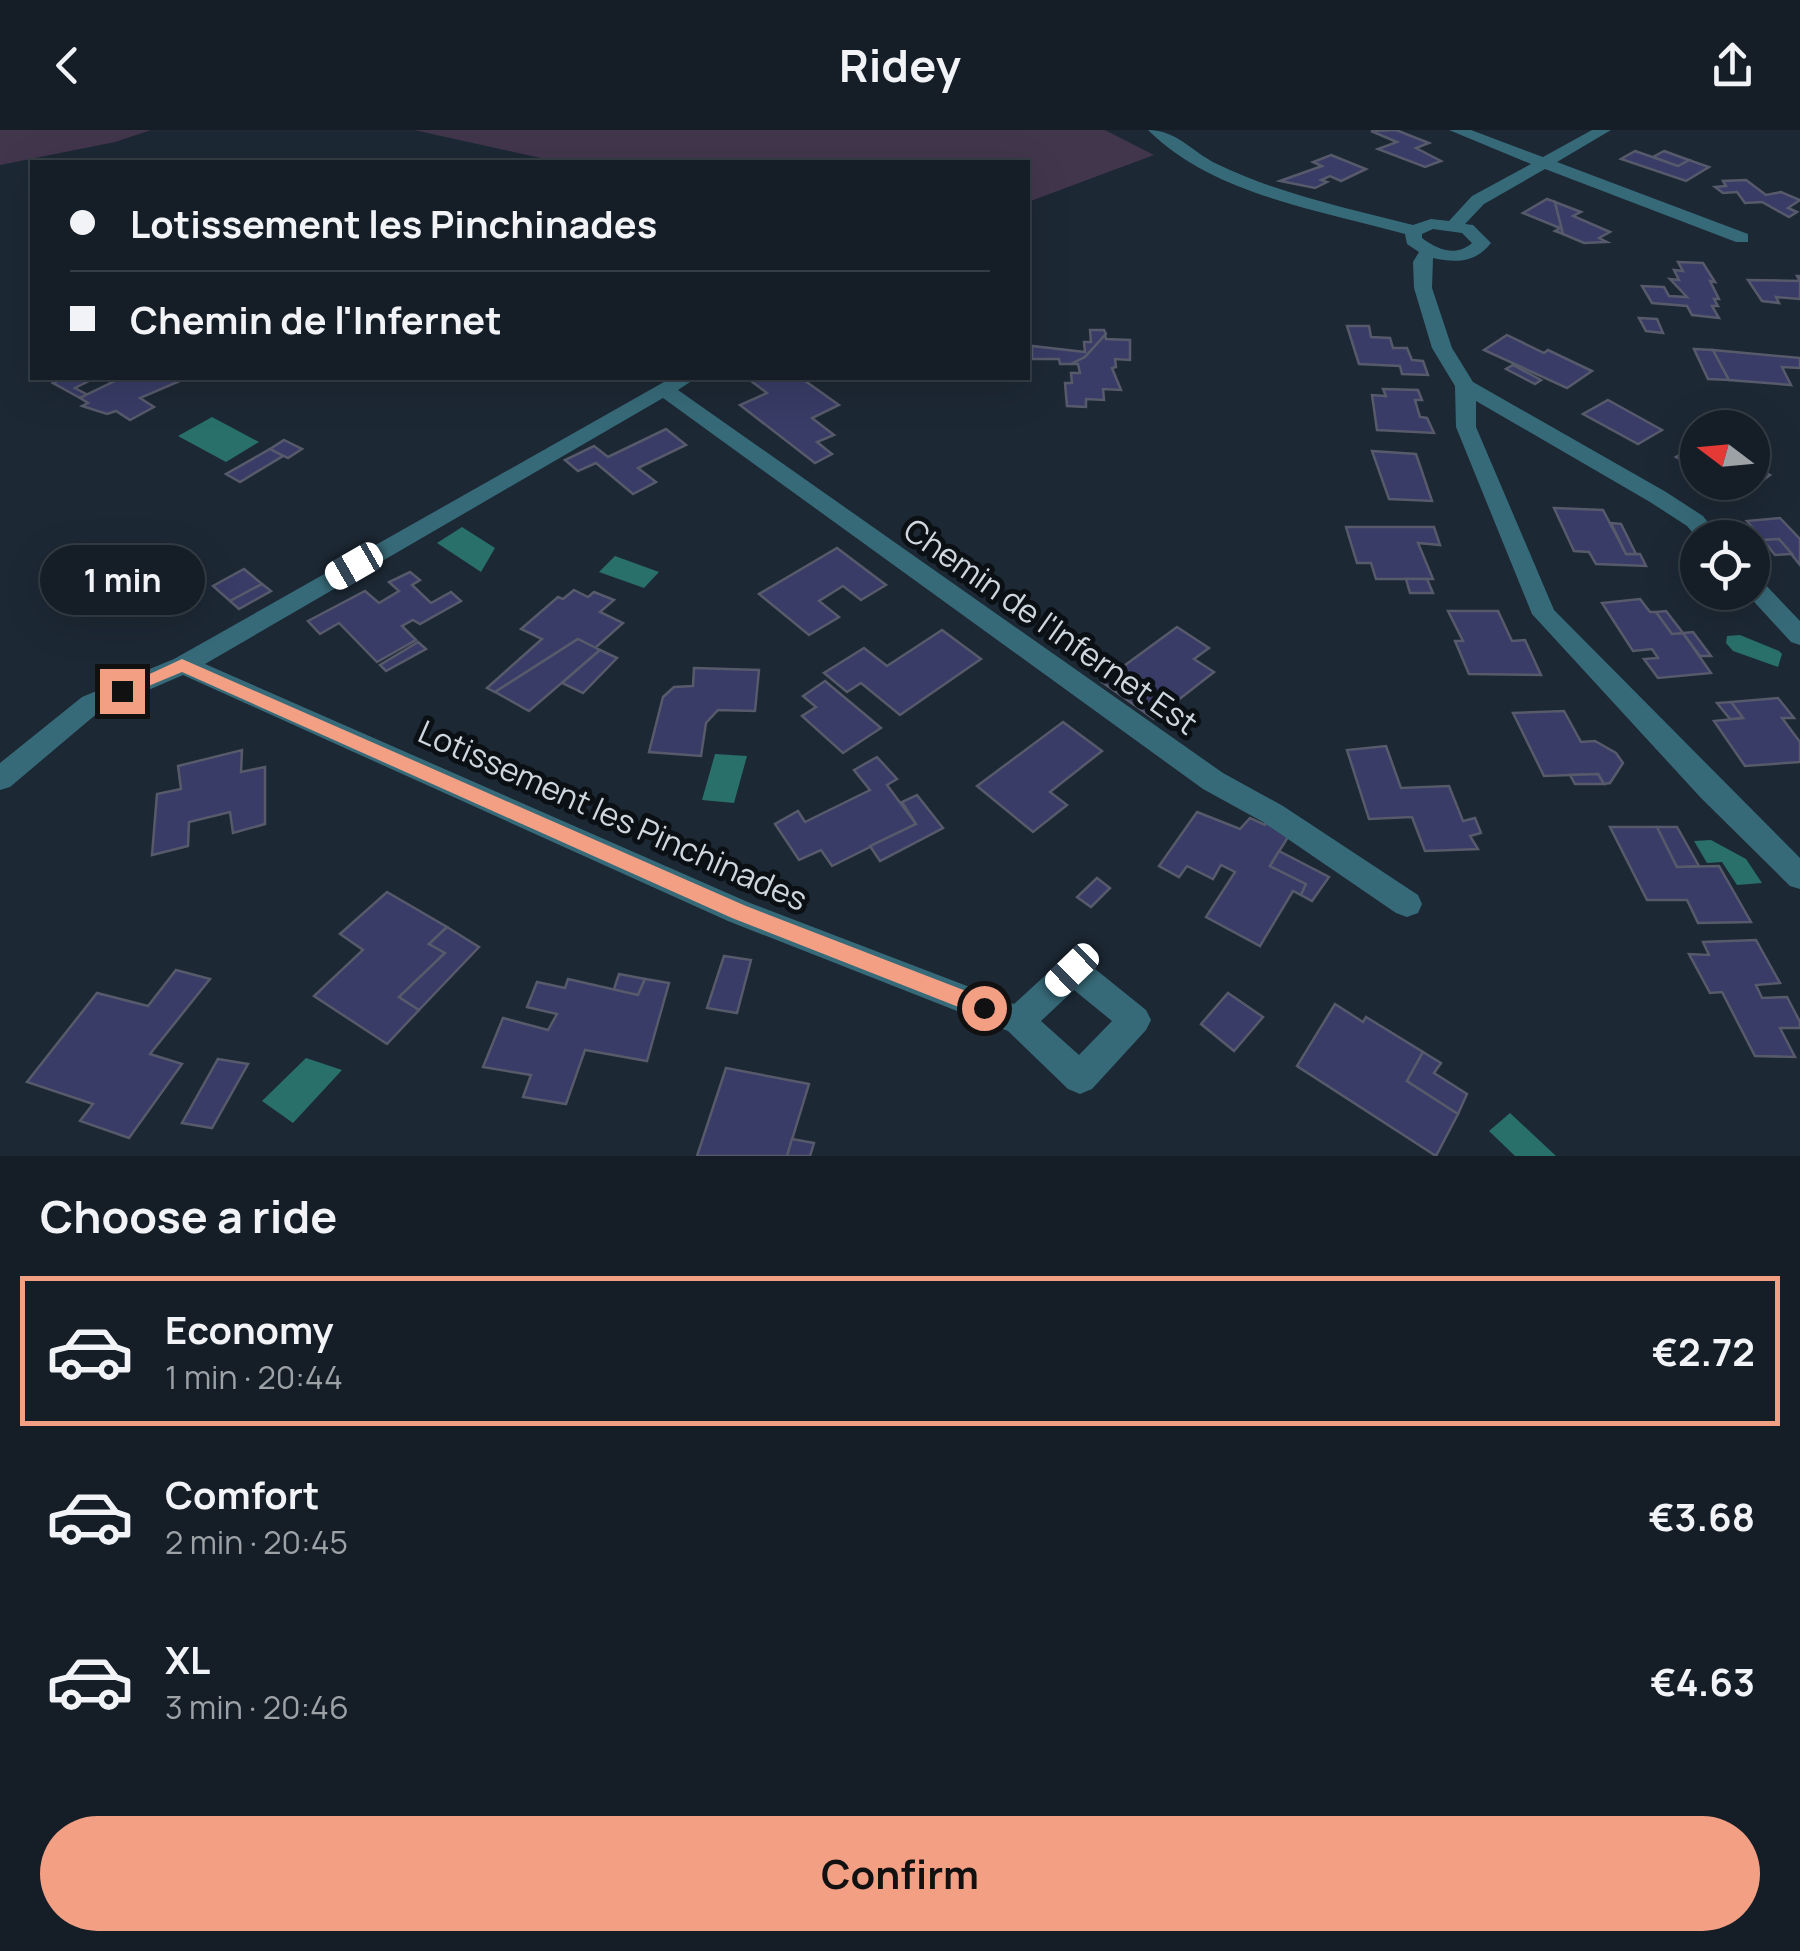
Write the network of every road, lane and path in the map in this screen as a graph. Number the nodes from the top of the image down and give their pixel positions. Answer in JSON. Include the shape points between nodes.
{"nodes":[{"id":1,"x":1156,"y":130,"type":"edge"},
{"id":2,"x":1457,"y":130,"type":"edge"},
{"id":3,"x":1604,"y":130,"type":"edge"},
{"id":4,"x":1542,"y":164,"type":"junction"},
{"id":5,"x":1454,"y":226,"type":"junction"},
{"id":6,"x":1414,"y":232,"type":"junction"},
{"id":7,"x":1742,"y":238,"type":"dead end"},
{"id":8,"x":1428,"y":251,"type":"junction"},
{"id":9,"x":674,"y":384,"type":"edge"},
{"id":10,"x":1465,"y":386,"type":"junction"},
{"id":11,"x":1694,"y":520,"type":"edge"},
{"id":12,"x":1770,"y":604,"type":"edge"},
{"id":13,"x":1800,"y":636,"type":"edge"},
{"id":14,"x":182,"y":665,"type":"junction"},
{"id":15,"x":0,"y":779,"type":"edge"},
{"id":16,"x":1800,"y":877,"type":"edge"},
{"id":17,"x":1407,"y":904,"type":"dead end"},
{"id":18,"x":1019,"y":1021,"type":"dead end"}],
"edges":[{"from":1,"to":6,"type":"street","via":[[1208,166],[1268,191]]},
{"from":2,"to":4,"type":"street"},
{"from":3,"to":4,"type":"street"},
{"from":4,"to":5,"type":"street","via":[[1478,200]]},
{"from":4,"to":7,"type":"street"},
{"from":5,"to":6,"type":"street","via":[[1432,224]]},
{"from":5,"to":8,"type":"street","via":[[1476,235],[1478,251]]},
{"from":6,"to":8,"type":"street","via":[[1413,240]]},
{"from":8,"to":10,"type":"street","via":[[1423,288],[1442,348]]},
{"from":9,"to":14,"type":"street","name":"Chemin de l'Infernet Est"},
{"from":9,"to":17,"type":"street","name":"Chemin de l'Infernet Est","via":[[1213,781]]},
{"from":10,"to":11,"type":"street"},
{"from":10,"to":16,"type":"street","via":[[1466,427],[1544,614]]},
{"from":12,"to":13,"type":"street"},
{"from":14,"to":15,"type":"street","name":"Chemin de l'Infernet Est","via":[[91,704]]},
{"from":14,"to":18,"type":"street","name":"Lotissement les Pinchinades","via":[[739,912]]}]}
